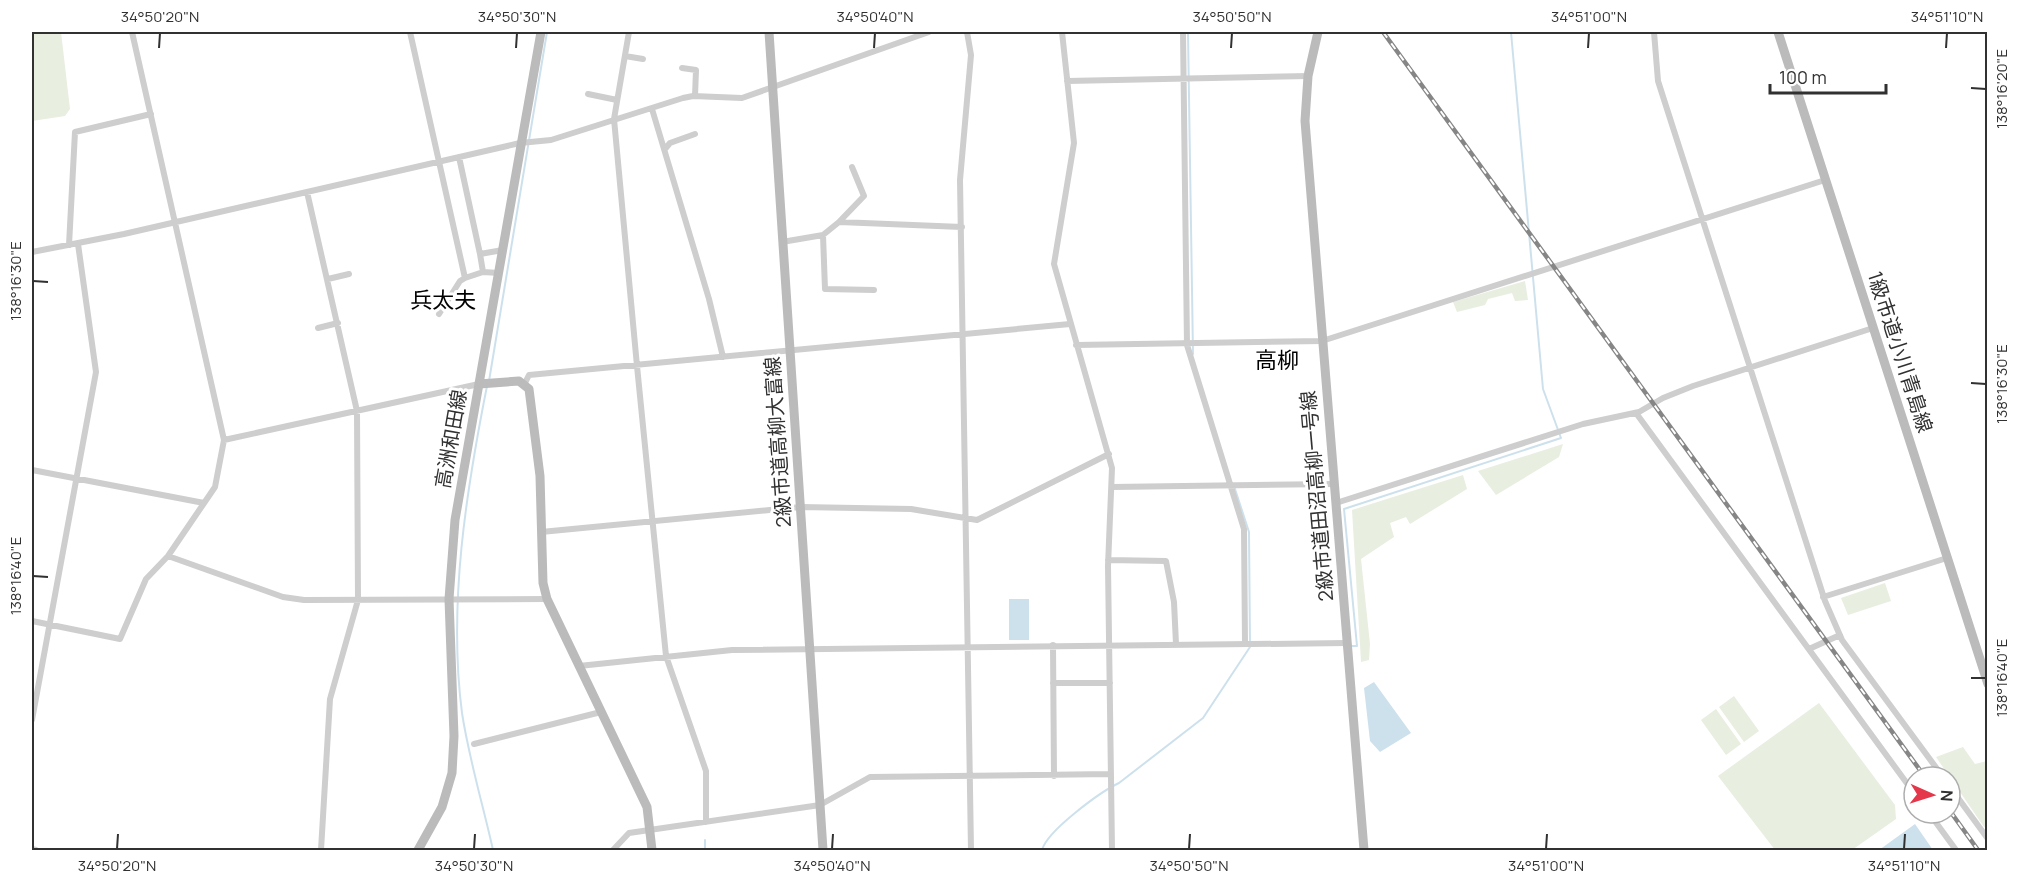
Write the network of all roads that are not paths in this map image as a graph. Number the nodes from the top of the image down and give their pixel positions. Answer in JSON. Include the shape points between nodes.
{"nodes":[{"id":1,"x":132,"y":32,"type":"edge"},
{"id":2,"x":410,"y":32,"type":"edge"},
{"id":3,"x":541,"y":32,"type":"edge"},
{"id":4,"x":629,"y":32,"type":"edge"},
{"id":5,"x":769,"y":32,"type":"edge"},
{"id":6,"x":929,"y":32,"type":"edge"},
{"id":7,"x":967,"y":32,"type":"edge"},
{"id":8,"x":1062,"y":32,"type":"edge"},
{"id":9,"x":1183,"y":32,"type":"edge"},
{"id":10,"x":1318,"y":32,"type":"edge"},
{"id":11,"x":1654,"y":32,"type":"edge"},
{"id":12,"x":1778,"y":32,"type":"edge"},
{"id":13,"x":625,"y":56,"type":"junction"},
{"id":14,"x":643,"y":59,"type":"dead end"},
{"id":15,"x":682,"y":68,"type":"dead end"},
{"id":16,"x":1308,"y":76,"type":"junction"},
{"id":17,"x":1184,"y":80,"type":"junction"},
{"id":18,"x":1067,"y":81,"type":"junction"},
{"id":19,"x":772,"y":88,"type":"junction"},
{"id":20,"x":588,"y":94,"type":"dead end"},
{"id":21,"x":695,"y":96,"type":"junction"},
{"id":22,"x":617,"y":100,"type":"junction"},
{"id":23,"x":652,"y":109,"type":"junction"},
{"id":24,"x":151,"y":114,"type":"junction"},
{"id":25,"x":614,"y":119,"type":"junction"},
{"id":26,"x":695,"y":134,"type":"dead end"},
{"id":27,"x":520,"y":143,"type":"junction"},
{"id":28,"x":665,"y":149,"type":"junction"},
{"id":29,"x":459,"y":157,"type":"junction"},
{"id":30,"x":439,"y":161,"type":"junction"},
{"id":31,"x":852,"y":167,"type":"dead end"},
{"id":32,"x":1825,"y":180,"type":"junction"},
{"id":33,"x":307,"y":192,"type":"junction"},
{"id":34,"x":176,"y":220,"type":"junction"},
{"id":35,"x":1701,"y":220,"type":"junction"},
{"id":36,"x":839,"y":222,"type":"junction"},
{"id":37,"x":962,"y":227,"type":"junction"},
{"id":38,"x":824,"y":235,"type":"junction"},
{"id":39,"x":782,"y":242,"type":"junction"},
{"id":40,"x":78,"y":244,"type":"junction"},
{"id":41,"x":69,"y":245,"type":"junction"},
{"id":42,"x":503,"y":250,"type":"junction"},
{"id":43,"x":32,"y":252,"type":"edge"},
{"id":44,"x":480,"y":254,"type":"junction"},
{"id":45,"x":483,"y":272,"type":"junction"},
{"id":46,"x":499,"y":273,"type":"junction"},
{"id":47,"x":349,"y":274,"type":"dead end"},
{"id":48,"x":465,"y":278,"type":"junction"},
{"id":49,"x":328,"y":279,"type":"junction"},
{"id":50,"x":874,"y":290,"type":"dead end"},
{"id":51,"x":439,"y":314,"type":"dead end"},
{"id":52,"x":338,"y":323,"type":"junction"},
{"id":53,"x":1070,"y":324,"type":"junction"},
{"id":54,"x":318,"y":328,"type":"dead end"},
{"id":55,"x":1873,"y":328,"type":"junction"},
{"id":56,"x":962,"y":333,"type":"junction"},
{"id":57,"x":1322,"y":341,"type":"junction"},
{"id":58,"x":1076,"y":345,"type":"junction"},
{"id":59,"x":1187,"y":345,"type":"junction"},
{"id":60,"x":790,"y":351,"type":"junction"},
{"id":61,"x":723,"y":357,"type":"junction"},
{"id":62,"x":637,"y":366,"type":"junction"},
{"id":63,"x":1751,"y":368,"type":"junction"},
{"id":64,"x":525,"y":383,"type":"junction"},
{"id":65,"x":479,"y":384,"type":"junction"},
{"id":66,"x":357,"y":411,"type":"junction"},
{"id":67,"x":1636,"y":413,"type":"junction"},
{"id":68,"x":224,"y":440,"type":"junction"},
{"id":69,"x":1109,"y":454,"type":"junction"},
{"id":70,"x":32,"y":470,"type":"edge"},
{"id":71,"x":77,"y":478,"type":"junction"},
{"id":72,"x":1334,"y":484,"type":"junction"},
{"id":73,"x":1230,"y":485,"type":"junction"},
{"id":74,"x":1112,"y":487,"type":"junction"},
{"id":75,"x":204,"y":503,"type":"junction"},
{"id":76,"x":1336,"y":503,"type":"junction"},
{"id":77,"x":801,"y":507,"type":"junction"},
{"id":78,"x":964,"y":517,"type":"junction"},
{"id":79,"x":653,"y":522,"type":"junction"},
{"id":80,"x":541,"y":532,"type":"junction"},
{"id":81,"x":168,"y":556,"type":"junction"},
{"id":82,"x":1947,"y":558,"type":"junction"},
{"id":83,"x":1108,"y":560,"type":"junction"},
{"id":84,"x":1823,"y":597,"type":"junction"},
{"id":85,"x":449,"y":599,"type":"junction"},
{"id":86,"x":547,"y":599,"type":"junction"},
{"id":87,"x":358,"y":600,"type":"junction"},
{"id":88,"x":32,"y":621,"type":"edge"},
{"id":89,"x":50,"y":624,"type":"junction"},
{"id":90,"x":1840,"y":635,"type":"junction"},
{"id":91,"x":1347,"y":643,"type":"junction"},
{"id":92,"x":1176,"y":644,"type":"junction"},
{"id":93,"x":1245,"y":644,"type":"junction"},
{"id":94,"x":1053,"y":645,"type":"junction"},
{"id":95,"x":1110,"y":645,"type":"junction"},
{"id":96,"x":967,"y":646,"type":"junction"},
{"id":97,"x":809,"y":648,"type":"junction"},
{"id":98,"x":1809,"y":649,"type":"junction"},
{"id":99,"x":666,"y":656,"type":"junction"},
{"id":100,"x":579,"y":666,"type":"junction"},
{"id":101,"x":1053,"y":683,"type":"junction"},
{"id":102,"x":1110,"y":683,"type":"junction"},
{"id":103,"x":1988,"y":684,"type":"edge"},
{"id":104,"x":601,"y":712,"type":"junction"},
{"id":105,"x":32,"y":720,"type":"edge"},
{"id":106,"x":474,"y":744,"type":"dead end"},
{"id":107,"x":1933,"y":765,"type":"edge"},
{"id":108,"x":1111,"y":774,"type":"junction"},
{"id":109,"x":1054,"y":776,"type":"junction"},
{"id":110,"x":970,"y":777,"type":"junction"},
{"id":111,"x":1902,"y":777,"type":"edge"},
{"id":112,"x":1962,"y":803,"type":"edge"},
{"id":113,"x":820,"y":805,"type":"junction"},
{"id":114,"x":706,"y":822,"type":"junction"},
{"id":115,"x":1938,"y":825,"type":"edge"},
{"id":116,"x":648,"y":830,"type":"junction"},
{"id":117,"x":1988,"y":839,"type":"edge"},
{"id":118,"x":32,"y":849,"type":"edge"},
{"id":119,"x":36,"y":850,"type":"edge"},
{"id":120,"x":321,"y":850,"type":"edge"},
{"id":121,"x":410,"y":850,"type":"edge"},
{"id":122,"x":416,"y":850,"type":"edge"},
{"id":123,"x":613,"y":850,"type":"edge"},
{"id":124,"x":652,"y":850,"type":"edge"},
{"id":125,"x":823,"y":850,"type":"edge"},
{"id":126,"x":971,"y":850,"type":"edge"},
{"id":127,"x":1112,"y":850,"type":"edge"},
{"id":128,"x":1364,"y":850,"type":"edge"},
{"id":129,"x":1956,"y":850,"type":"edge"}],
"edges":[{"from":1,"to":24,"type":"street"},
{"from":2,"to":30,"type":"street"},
{"from":3,"to":27,"type":"street","name":"高洲和田線"},
{"from":4,"to":13,"type":"street"},
{"from":5,"to":19,"type":"street","name":"2級市道高柳大富線"},
{"from":6,"to":19,"type":"street"},
{"from":7,"to":37,"type":"street","via":[[971,56],[960,180]]},
{"from":8,"to":18,"type":"street"},
{"from":9,"to":17,"type":"street"},
{"from":10,"to":16,"type":"street","name":"2級市道田沼高柳一号線"},
{"from":11,"to":35,"type":"street","via":[[1658,81]]},
{"from":12,"to":32,"type":"street","name":"1級市道小川青島線"},
{"from":13,"to":14,"type":"street"},
{"from":13,"to":22,"type":"street"},
{"from":15,"to":21,"type":"street","via":[[696,69]]},
{"from":16,"to":17,"type":"street"},
{"from":16,"to":57,"type":"street","name":"2級市道田沼高柳一号線","via":[[1305,121]]},
{"from":17,"to":18,"type":"street"},
{"from":17,"to":59,"type":"street"},
{"from":18,"to":53,"type":"street","via":[[1074,143],[1053,264]]},
{"from":19,"to":21,"type":"street","via":[[742,98]]},
{"from":19,"to":39,"type":"street","name":"2級市道高柳大富線"},
{"from":20,"to":22,"type":"street"},
{"from":21,"to":23,"type":"street"},
{"from":22,"to":25,"type":"street"},
{"from":23,"to":25,"type":"street"},
{"from":23,"to":28,"type":"street"},
{"from":24,"to":34,"type":"street"},
{"from":24,"to":41,"type":"street","via":[[75,132]]},
{"from":25,"to":27,"type":"street","via":[[551,140]]},
{"from":25,"to":62,"type":"street"},
{"from":26,"to":28,"type":"street","via":[[670,143]]},
{"from":27,"to":29,"type":"street"},
{"from":27,"to":42,"type":"street","name":"高洲和田線"},
{"from":28,"to":61,"type":"street","via":[[710,299]]},
{"from":29,"to":30,"type":"street"},
{"from":29,"to":44,"type":"street"},
{"from":30,"to":33,"type":"street"},
{"from":30,"to":48,"type":"street"},
{"from":31,"to":36,"type":"street","via":[[864,196]]},
{"from":32,"to":35,"type":"street"},
{"from":32,"to":55,"type":"street","name":"1級市道小川青島線"},
{"from":33,"to":34,"type":"street"},
{"from":33,"to":49,"type":"street"},
{"from":34,"to":40,"type":"street"},
{"from":34,"to":68,"type":"street"},
{"from":35,"to":57,"type":"street"},
{"from":35,"to":63,"type":"street"},
{"from":36,"to":37,"type":"street"},
{"from":36,"to":38,"type":"street"},
{"from":37,"to":56,"type":"street"},
{"from":38,"to":39,"type":"street"},
{"from":38,"to":50,"type":"street","via":[[825,289]]},
{"from":39,"to":60,"type":"street","name":"2級市道高柳大富線"},
{"from":40,"to":41,"type":"street"},
{"from":40,"to":71,"type":"street","via":[[96,372]]},
{"from":41,"to":43,"type":"street"},
{"from":42,"to":44,"type":"street"},
{"from":42,"to":46,"type":"street","name":"高洲和田線"},
{"from":44,"to":45,"type":"street"},
{"from":45,"to":46,"type":"street"},
{"from":45,"to":48,"type":"street"},
{"from":46,"to":65,"type":"street","name":"高洲和田線"},
{"from":47,"to":49,"type":"street"},
{"from":48,"to":51,"type":"street"},
{"from":49,"to":52,"type":"street"},
{"from":52,"to":54,"type":"street"},
{"from":52,"to":66,"type":"street"},
{"from":53,"to":56,"type":"street"},
{"from":53,"to":58,"type":"street"},
{"from":55,"to":63,"type":"street"},
{"from":55,"to":82,"type":"street","name":"1級市道小川青島線"},
{"from":56,"to":60,"type":"street"},
{"from":56,"to":78,"type":"street"},
{"from":57,"to":59,"type":"street"},
{"from":57,"to":72,"type":"street","name":"2級市道田沼高柳一号線"},
{"from":58,"to":59,"type":"street"},
{"from":58,"to":69,"type":"street"},
{"from":59,"to":73,"type":"street"},
{"from":60,"to":61,"type":"street"},
{"from":60,"to":77,"type":"street","name":"2級市道高柳大富線"},
{"from":61,"to":62,"type":"street"},
{"from":62,"to":64,"type":"street","via":[[530,375]]},
{"from":62,"to":79,"type":"street"},
{"from":63,"to":67,"type":"street","via":[[1693,386]]},
{"from":63,"to":84,"type":"street"},
{"from":64,"to":65,"type":"street"},
{"from":64,"to":80,"type":"street","via":[[540,476]]},
{"from":65,"to":66,"type":"street"},
{"from":65,"to":85,"type":"street","name":"高洲和田線","via":[[455,520]]},
{"from":66,"to":68,"type":"street"},
{"from":66,"to":87,"type":"street"},
{"from":67,"to":76,"type":"street","via":[[1583,424]]},
{"from":67,"to":98,"type":"street"},
{"from":68,"to":75,"type":"street","via":[[219,475]]},
{"from":69,"to":74,"type":"street"},
{"from":69,"to":78,"type":"street","via":[[977,520]]},
{"from":70,"to":71,"type":"street"},
{"from":71,"to":75,"type":"street"},
{"from":71,"to":89,"type":"street"},
{"from":72,"to":73,"type":"street"},
{"from":72,"to":76,"type":"street","name":"2級市道田沼高柳一号線"},
{"from":73,"to":74,"type":"street"},
{"from":73,"to":93,"type":"street","via":[[1244,529]]},
{"from":74,"to":83,"type":"street"},
{"from":75,"to":81,"type":"street"},
{"from":76,"to":91,"type":"street","name":"2級市道田沼高柳一号線"},
{"from":77,"to":78,"type":"street","via":[[911,509]]},
{"from":77,"to":79,"type":"street"},
{"from":77,"to":97,"type":"street","name":"2級市道高柳大富線"},
{"from":78,"to":96,"type":"street"},
{"from":79,"to":80,"type":"street"},
{"from":79,"to":99,"type":"street"},
{"from":80,"to":86,"type":"street"},
{"from":81,"to":87,"type":"street","via":[[283,597]]},
{"from":81,"to":89,"type":"street","via":[[146,579],[120,639]]},
{"from":82,"to":84,"type":"street"},
{"from":82,"to":103,"type":"street","name":"1級市道小川青島線"},
{"from":83,"to":92,"type":"street","via":[[1166,561],[1174,602]]},
{"from":83,"to":95,"type":"street"},
{"from":84,"to":90,"type":"street"},
{"from":85,"to":86,"type":"street"},
{"from":85,"to":87,"type":"street"},
{"from":85,"to":122,"type":"street","name":"高洲和田線","via":[[452,773],[442,807]]},
{"from":86,"to":100,"type":"street"},
{"from":87,"to":120,"type":"street","via":[[330,699]]},
{"from":88,"to":89,"type":"street"},
{"from":89,"to":105,"type":"street"},
{"from":90,"to":98,"type":"street"},
{"from":90,"to":107,"type":"street"},
{"from":91,"to":93,"type":"street"},
{"from":91,"to":128,"type":"street","name":"2級市道田沼高柳一号線"},
{"from":92,"to":93,"type":"street"},
{"from":92,"to":95,"type":"street"},
{"from":94,"to":95,"type":"street"},
{"from":94,"to":96,"type":"street"},
{"from":94,"to":101,"type":"street"},
{"from":95,"to":102,"type":"street"},
{"from":96,"to":97,"type":"street"},
{"from":96,"to":110,"type":"street"},
{"from":97,"to":99,"type":"street"},
{"from":97,"to":113,"type":"street","name":"2級市道高柳大富線"},
{"from":98,"to":111,"type":"street"},
{"from":99,"to":100,"type":"street"},
{"from":99,"to":114,"type":"street","via":[[706,771]]},
{"from":100,"to":104,"type":"street"},
{"from":101,"to":102,"type":"street"},
{"from":101,"to":109,"type":"street"},
{"from":102,"to":108,"type":"street"},
{"from":104,"to":106,"type":"street"},
{"from":104,"to":116,"type":"street","via":[[647,807]]},
{"from":108,"to":109,"type":"street"},
{"from":108,"to":127,"type":"street"},
{"from":109,"to":110,"type":"street"},
{"from":110,"to":113,"type":"street","via":[[870,777]]},
{"from":110,"to":126,"type":"street"},
{"from":112,"to":117,"type":"street"},
{"from":113,"to":114,"type":"street"},
{"from":113,"to":125,"type":"street","name":"2級市道高柳大富線"},
{"from":114,"to":116,"type":"street"},
{"from":115,"to":129,"type":"street"},
{"from":116,"to":123,"type":"street","via":[[629,833]]},
{"from":116,"to":124,"type":"street"},
{"from":118,"to":119,"type":"street"},
{"from":121,"to":122,"type":"street"}]}
